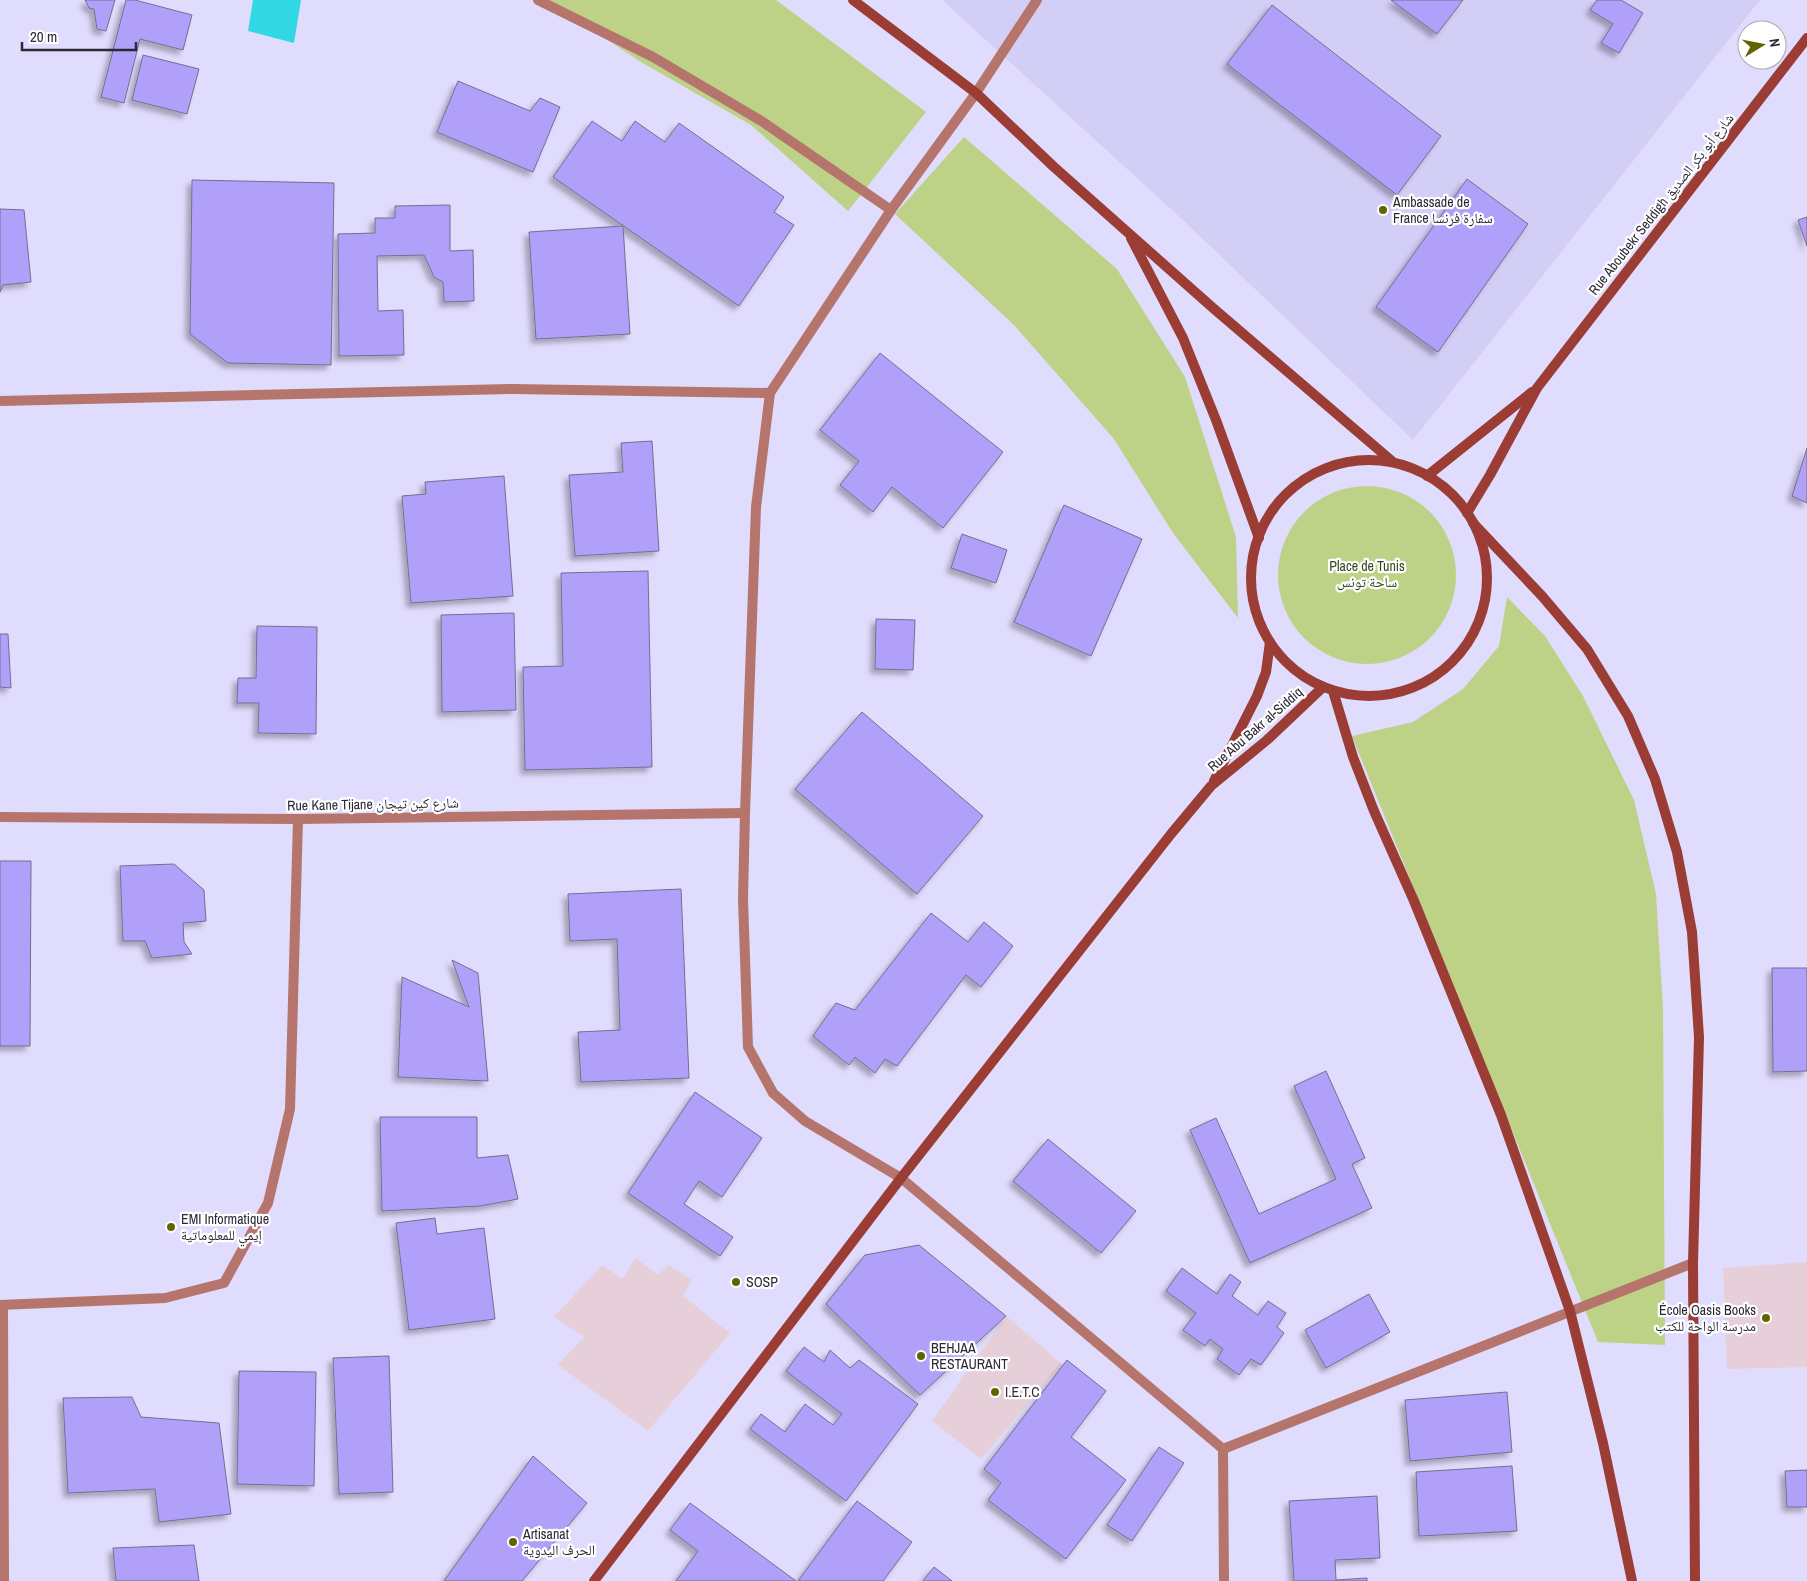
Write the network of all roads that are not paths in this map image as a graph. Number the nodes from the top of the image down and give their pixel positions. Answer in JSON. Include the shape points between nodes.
{"nodes":[{"id":1,"x":538,"y":0,"type":"edge"},
{"id":2,"x":854,"y":0,"type":"edge"},
{"id":3,"x":1037,"y":0,"type":"edge"},
{"id":4,"x":1807,"y":38,"type":"edge"},
{"id":5,"x":976,"y":93,"type":"junction"},
{"id":6,"x":891,"y":210,"type":"junction"},
{"id":7,"x":1129,"y":232,"type":"junction"},
{"id":8,"x":1537,"y":388,"type":"junction"},
{"id":9,"x":770,"y":393,"type":"junction"},
{"id":10,"x":0,"y":401,"type":"edge"},
{"id":11,"x":1394,"y":463,"type":"junction"},
{"id":12,"x":1427,"y":476,"type":"junction"},
{"id":13,"x":1467,"y":513,"type":"junction"},
{"id":14,"x":1473,"y":523,"type":"junction"},
{"id":15,"x":1258,"y":538,"type":"junction"},
{"id":16,"x":1270,"y":642,"type":"junction"},
{"id":17,"x":1323,"y":687,"type":"junction"},
{"id":18,"x":1333,"y":691,"type":"junction"},
{"id":19,"x":1211,"y":786,"type":"junction"},
{"id":20,"x":745,"y":813,"type":"junction"},
{"id":21,"x":0,"y":817,"type":"edge"},
{"id":22,"x":298,"y":819,"type":"junction"},
{"id":23,"x":901,"y":1178,"type":"junction"},
{"id":24,"x":1693,"y":1264,"type":"junction"},
{"id":25,"x":1,"y":1305,"type":"edge"},
{"id":26,"x":1570,"y":1312,"type":"junction"},
{"id":27,"x":1223,"y":1449,"type":"junction"},
{"id":28,"x":4,"y":1581,"type":"edge"},
{"id":29,"x":594,"y":1581,"type":"edge"},
{"id":30,"x":1224,"y":1581,"type":"edge"},
{"id":31,"x":1632,"y":1581,"type":"edge"},
{"id":32,"x":1695,"y":1581,"type":"edge"}],
"edges":[{"from":1,"to":6,"type":"street","via":[[653,57],[754,117]]},
{"from":2,"to":5,"type":"street"},
{"from":3,"to":5,"type":"street"},
{"from":4,"to":8,"type":"street","name":"Rue Aboubekr Seddigh شارع أبو بكر الصديق"},
{"from":5,"to":6,"type":"street"},
{"from":5,"to":7,"type":"street"},
{"from":6,"to":9,"type":"street"},
{"from":7,"to":11,"type":"street"},
{"from":7,"to":15,"type":"street","via":[[1183,338]]},
{"from":8,"to":12,"type":"street","name":"Rue Aboubekr Seddigh شارع أبو بكر الصديق"},
{"from":8,"to":13,"type":"street","name":"Rue Aboubekr Seddigh شارع أبو بكر الصديق"},
{"from":9,"to":10,"type":"street","via":[[513,389]]},
{"from":9,"to":20,"type":"street","via":[[756,506]]},
{"from":11,"to":12,"type":"street"},
{"from":11,"to":15,"type":"street","via":[[1371,460],[1346,462],[1302,481],[1269,516]]},
{"from":12,"to":13,"type":"street","via":[[1455,498]]},
{"from":13,"to":14,"type":"street"},
{"from":14,"to":18,"type":"street","via":[[1487,567],[1486,590],[1481,613],[1460,654],[1443,671],[1402,692],[1356,696]]},
{"from":14,"to":24,"type":"street","via":[[1587,649],[1628,716],[1655,779],[1677,852],[1692,932],[1699,1037]]},
{"from":15,"to":16,"type":"street","via":[[1252,574],[1253,591],[1256,609]]},
{"from":16,"to":17,"type":"street","via":[[1288,664]]},
{"from":16,"to":19,"type":"street","name":"Rue Abu Bakr al-Siddiq","via":[[1266,672],[1257,696]]},
{"from":17,"to":18,"type":"street"},
{"from":17,"to":19,"type":"street","name":"Rue Abu Bakr al-Siddiq","via":[[1267,740]]},
{"from":18,"to":26,"type":"street","via":[[1374,811],[1501,1115]]},
{"from":19,"to":23,"type":"street"},
{"from":20,"to":22,"type":"street","name":"Rue Kane Tijane شارع كين تيجان"},
{"from":20,"to":23,"type":"street","via":[[743,899],[748,1047],[773,1093],[805,1121]]},
{"from":21,"to":22,"type":"street","name":"Rue Kane Tijane شارع كين تيجان"},
{"from":22,"to":25,"type":"street","via":[[290,1109],[268,1203],[224,1283],[166,1298]]},
{"from":23,"to":27,"type":"street"},
{"from":23,"to":29,"type":"street"},
{"from":24,"to":26,"type":"street"},
{"from":24,"to":32,"type":"street"},
{"from":25,"to":28,"type":"street"},
{"from":26,"to":27,"type":"street"},
{"from":26,"to":31,"type":"street","via":[[1603,1443]]},
{"from":27,"to":30,"type":"street"}]}
